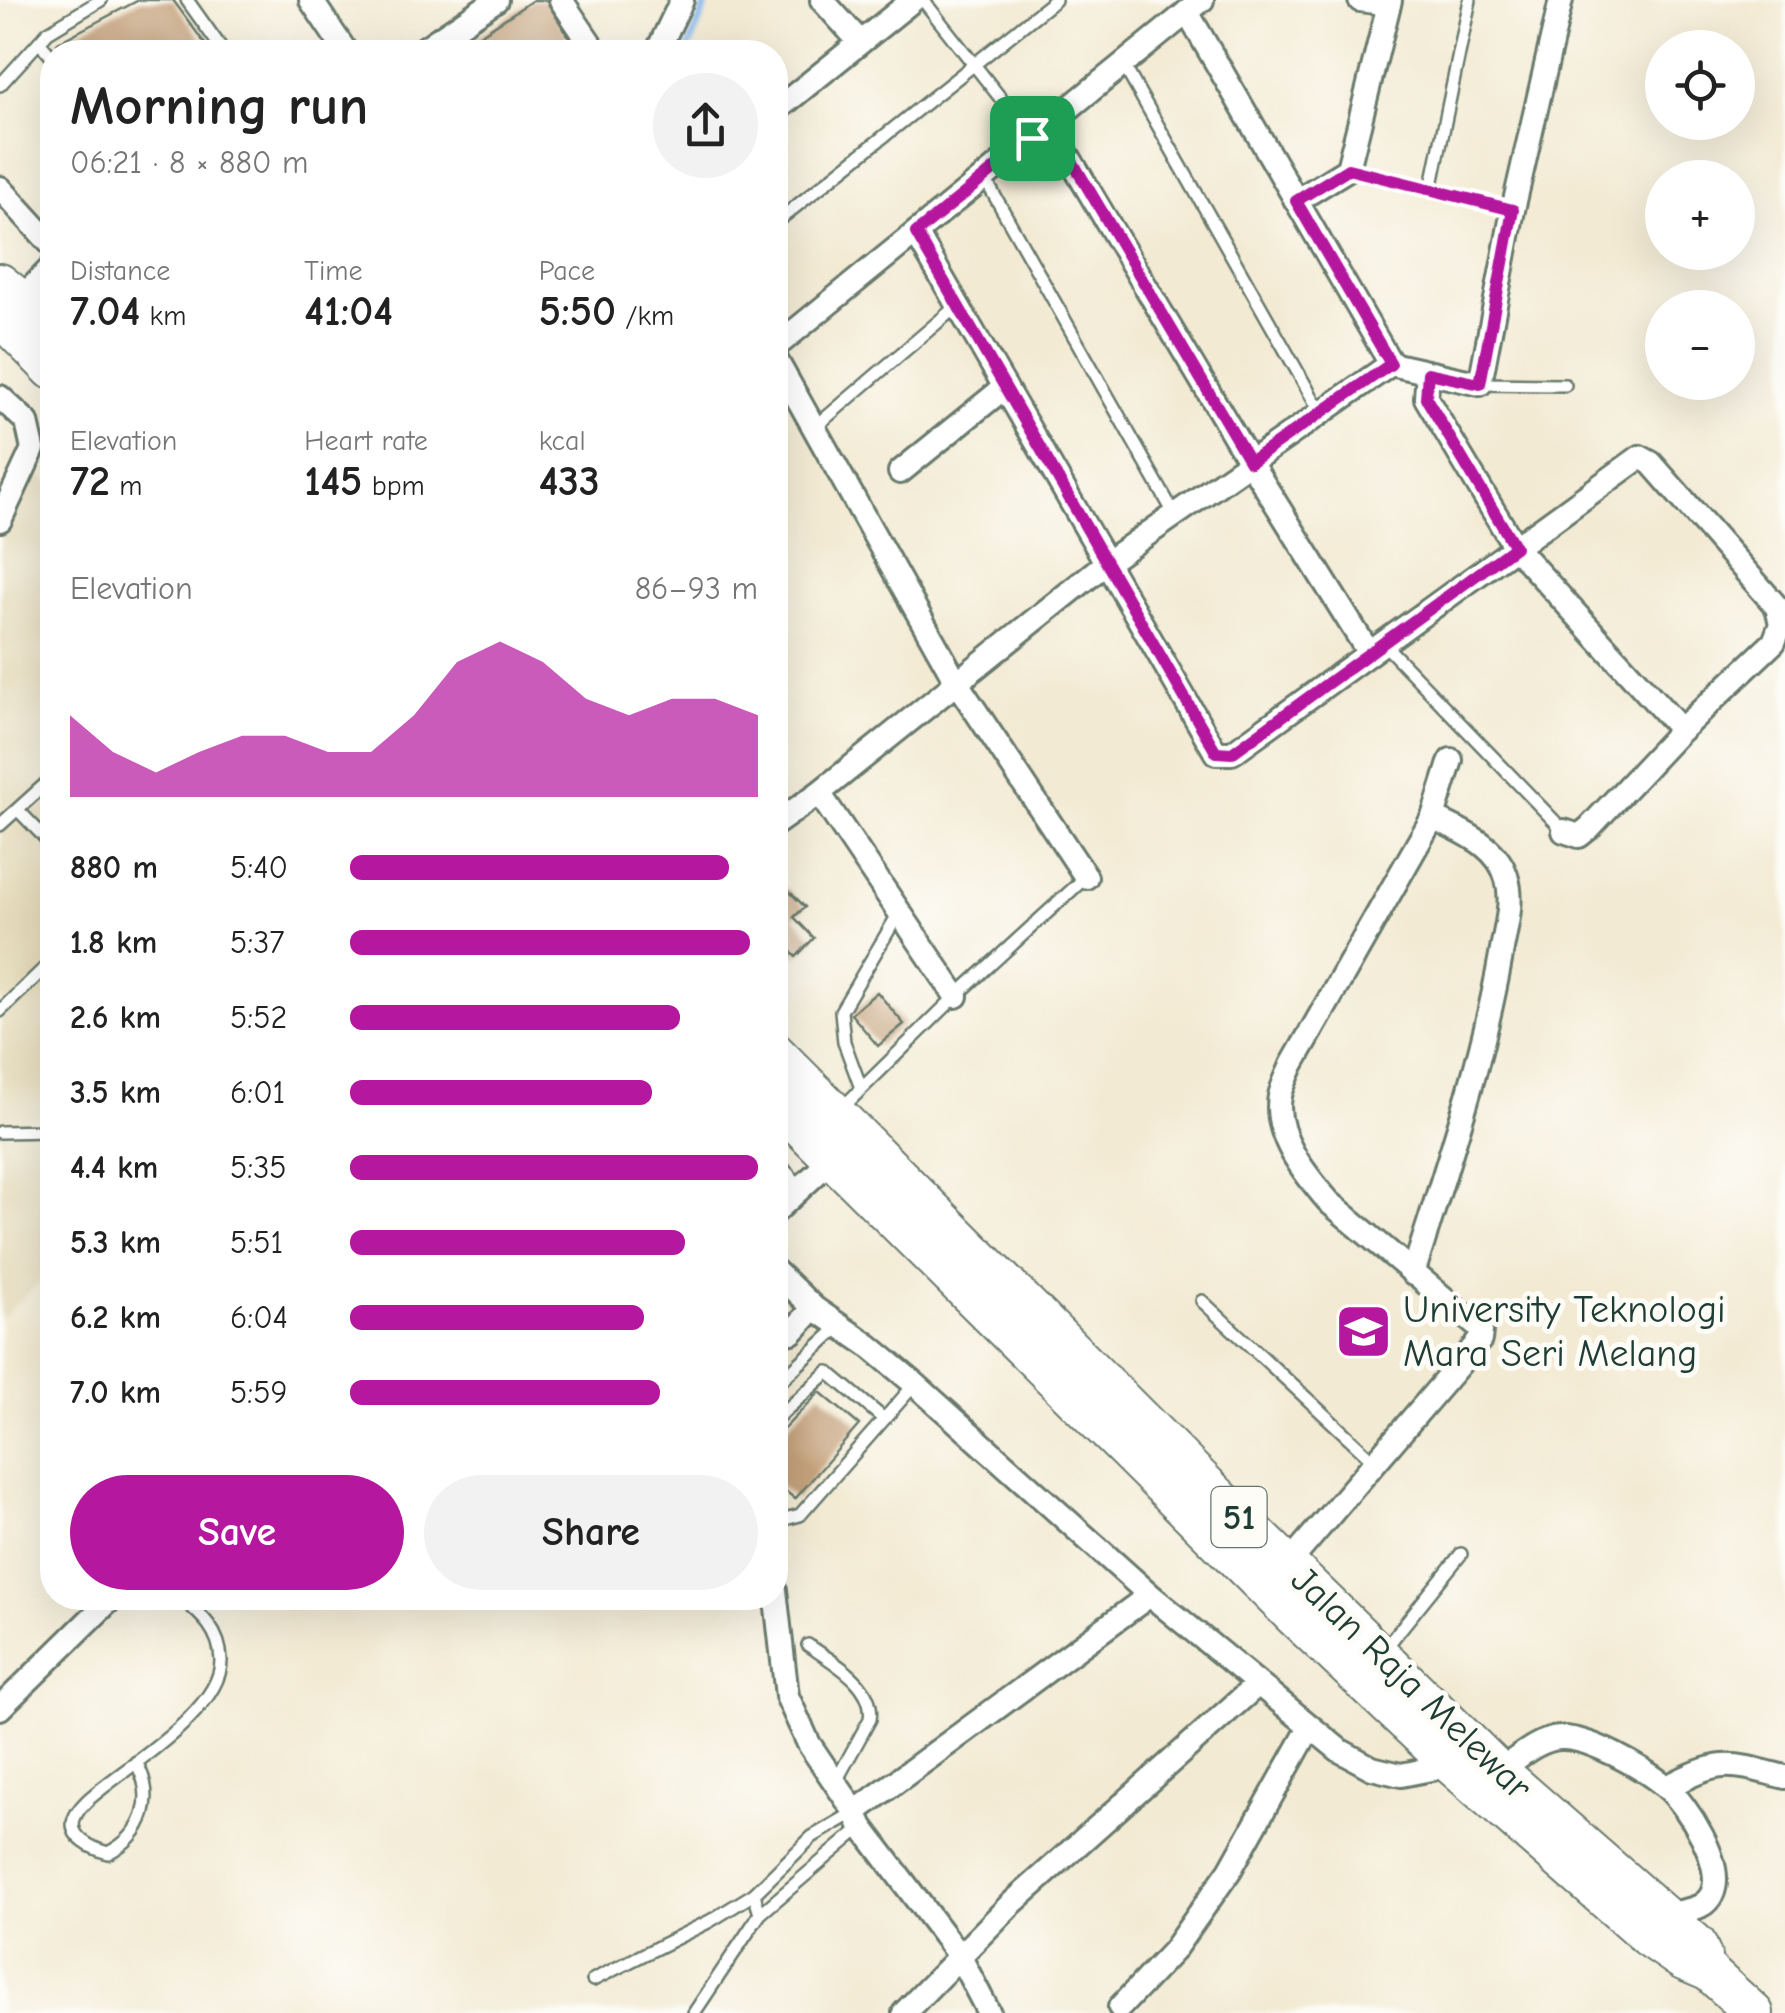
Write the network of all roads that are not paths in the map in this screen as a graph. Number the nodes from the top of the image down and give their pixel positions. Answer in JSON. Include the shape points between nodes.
{"nodes":[{"id":1,"x":101,"y":0,"type":"edge"},
{"id":2,"x":187,"y":0,"type":"edge"},
{"id":3,"x":312,"y":0,"type":"edge"},
{"id":4,"x":496,"y":0,"type":"edge"},
{"id":5,"x":561,"y":0,"type":"edge"},
{"id":6,"x":682,"y":0,"type":"edge"},
{"id":7,"x":822,"y":0,"type":"edge"},
{"id":8,"x":913,"y":0,"type":"edge"},
{"id":9,"x":922,"y":0,"type":"edge"},
{"id":10,"x":1055,"y":0,"type":"edge"},
{"id":11,"x":1360,"y":0,"type":"edge"},
{"id":12,"x":1470,"y":0,"type":"edge"},
{"id":13,"x":1561,"y":0,"type":"edge"},
{"id":14,"x":1390,"y":2,"type":"edge"},
{"id":15,"x":1195,"y":6,"type":"edge"},
{"id":16,"x":41,"y":40,"type":"edge"},
{"id":17,"x":215,"y":40,"type":"edge"},
{"id":18,"x":338,"y":40,"type":"edge"},
{"id":19,"x":436,"y":40,"type":"edge"},
{"id":20,"x":588,"y":40,"type":"edge"},
{"id":21,"x":663,"y":40,"type":"edge"},
{"id":22,"x":39,"y":42,"type":"edge"},
{"id":23,"x":860,"y":42,"type":"junction"},
{"id":24,"x":975,"y":64,"type":"junction"},
{"id":25,"x":1123,"y":64,"type":"junction"},
{"id":26,"x":0,"y":85,"type":"edge"},
{"id":27,"x":788,"y":100,"type":"edge"},
{"id":28,"x":1041,"y":131,"type":"junction"},
{"id":29,"x":1348,"y":169,"type":"junction"},
{"id":30,"x":984,"y":177,"type":"junction"},
{"id":31,"x":0,"y":188,"type":"edge"},
{"id":32,"x":1431,"y":190,"type":"junction"},
{"id":33,"x":1296,"y":201,"type":"junction"},
{"id":34,"x":1513,"y":210,"type":"junction"},
{"id":35,"x":788,"y":213,"type":"edge"},
{"id":36,"x":40,"y":232,"type":"edge"},
{"id":37,"x":916,"y":233,"type":"junction"},
{"id":38,"x":40,"y":277,"type":"edge"},
{"id":39,"x":6,"y":304,"type":"edge"},
{"id":40,"x":958,"y":305,"type":"junction"},
{"id":41,"x":40,"y":320,"type":"edge"},
{"id":42,"x":788,"y":336,"type":"edge"},
{"id":43,"x":40,"y":353,"type":"edge"},
{"id":44,"x":1391,"y":364,"type":"junction"},
{"id":45,"x":1428,"y":373,"type":"junction"},
{"id":46,"x":788,"y":381,"type":"edge"},
{"id":47,"x":1480,"y":384,"type":"junction"},
{"id":48,"x":1565,"y":384,"type":"dead end"},
{"id":49,"x":1005,"y":387,"type":"junction"},
{"id":50,"x":0,"y":398,"type":"edge"},
{"id":51,"x":1321,"y":413,"type":"junction"},
{"id":52,"x":814,"y":428,"type":"junction"},
{"id":53,"x":1250,"y":462,"type":"junction"},
{"id":54,"x":900,"y":472,"type":"dead end"},
{"id":55,"x":1174,"y":514,"type":"junction"},
{"id":56,"x":0,"y":520,"type":"edge"},
{"id":57,"x":1515,"y":547,"type":"junction"},
{"id":58,"x":1106,"y":563,"type":"junction"},
{"id":59,"x":1376,"y":648,"type":"junction"},
{"id":60,"x":956,"y":683,"type":"junction"},
{"id":61,"x":1681,"y":730,"type":"junction"},
{"id":62,"x":1451,"y":760,"type":"dead end"},
{"id":63,"x":40,"y":789,"type":"edge"},
{"id":64,"x":819,"y":793,"type":"junction"},
{"id":65,"x":18,"y":810,"type":"junction"},
{"id":66,"x":788,"y":815,"type":"edge"},
{"id":67,"x":1433,"y":817,"type":"junction"},
{"id":68,"x":0,"y":826,"type":"edge"},
{"id":69,"x":1564,"y":831,"type":"joint"},
{"id":70,"x":40,"y":833,"type":"edge"},
{"id":71,"x":1086,"y":878,"type":"joint"},
{"id":72,"x":900,"y":912,"type":"junction"},
{"id":73,"x":40,"y":973,"type":"edge"},
{"id":74,"x":956,"y":996,"type":"junction"},
{"id":75,"x":0,"y":1011,"type":"edge"},
{"id":76,"x":788,"y":1060,"type":"edge"},
{"id":77,"x":849,"y":1100,"type":"junction"},
{"id":78,"x":788,"y":1115,"type":"edge"},
{"id":79,"x":40,"y":1130,"type":"edge"},
{"id":80,"x":0,"y":1132,"type":"edge"},
{"id":81,"x":833,"y":1158,"type":"junction"},
{"id":82,"x":788,"y":1173,"type":"edge"},
{"id":83,"x":802,"y":1188,"type":"junction"},
{"id":84,"x":788,"y":1200,"type":"edge"},
{"id":85,"x":1413,"y":1274,"type":"junction"},
{"id":86,"x":788,"y":1283,"type":"edge"},
{"id":87,"x":1202,"y":1301,"type":"dead end"},
{"id":88,"x":814,"y":1308,"type":"junction"},
{"id":89,"x":840,"y":1326,"type":"junction"},
{"id":90,"x":788,"y":1332,"type":"edge"},
{"id":91,"x":788,"y":1374,"type":"edge"},
{"id":92,"x":915,"y":1384,"type":"junction"},
{"id":93,"x":788,"y":1408,"type":"edge"},
{"id":94,"x":884,"y":1419,"type":"junction"},
{"id":95,"x":1375,"y":1462,"type":"junction"},
{"id":96,"x":1208,"y":1509,"type":"junction"},
{"id":97,"x":788,"y":1518,"type":"edge"},
{"id":98,"x":1229,"y":1552,"type":"junction"},
{"id":99,"x":1461,"y":1554,"type":"dead end"},
{"id":100,"x":1288,"y":1564,"type":"junction"},
{"id":101,"x":1150,"y":1595,"type":"junction"},
{"id":102,"x":100,"y":1610,"type":"edge"},
{"id":103,"x":194,"y":1610,"type":"edge"},
{"id":104,"x":777,"y":1610,"type":"edge"},
{"id":105,"x":1294,"y":1618,"type":"junction"},
{"id":106,"x":808,"y":1645,"type":"dead end"},
{"id":107,"x":1380,"y":1655,"type":"junction"},
{"id":108,"x":1258,"y":1684,"type":"junction"},
{"id":109,"x":0,"y":1708,"type":"edge"},
{"id":110,"x":1310,"y":1726,"type":"junction"},
{"id":111,"x":1461,"y":1754,"type":"junction"},
{"id":112,"x":136,"y":1762,"type":"junction"},
{"id":113,"x":1499,"y":1771,"type":"junction"},
{"id":114,"x":1785,"y":1778,"type":"edge"},
{"id":115,"x":836,"y":1783,"type":"junction"},
{"id":116,"x":1667,"y":1787,"type":"junction"},
{"id":117,"x":859,"y":1819,"type":"junction"},
{"id":118,"x":754,"y":1894,"type":"junction"},
{"id":119,"x":760,"y":1914,"type":"junction"},
{"id":120,"x":1656,"y":1926,"type":"junction"},
{"id":121,"x":960,"y":1957,"type":"junction"},
{"id":122,"x":593,"y":1980,"type":"dead end"},
{"id":123,"x":1120,"y":2008,"type":"dead end"},
{"id":124,"x":694,"y":2013,"type":"edge"},
{"id":125,"x":904,"y":2013,"type":"edge"},
{"id":126,"x":989,"y":2013,"type":"edge"},
{"id":127,"x":1754,"y":2013,"type":"edge"}],
"edges":[{"from":1,"to":16,"type":"lane"},
{"from":2,"to":17,"type":"lane"},
{"from":3,"to":18,"type":"street"},
{"from":4,"to":19,"type":"street"},
{"from":5,"to":20,"type":"street"},
{"from":6,"to":21,"type":"street"},
{"from":7,"to":23,"type":"street"},
{"from":8,"to":23,"type":"street"},
{"from":9,"to":24,"type":"lane"},
{"from":10,"to":24,"type":"lane"},
{"from":11,"to":14,"type":"street"},
{"from":12,"to":32,"type":"lane"},
{"from":13,"to":34,"type":"street"},
{"from":14,"to":29,"type":"street"},
{"from":15,"to":25,"type":"street"},
{"from":15,"to":33,"type":"street"},
{"from":22,"to":26,"type":"lane"},
{"from":23,"to":27,"type":"street"},
{"from":24,"to":28,"type":"lane"},
{"from":24,"to":35,"type":"lane"},
{"from":25,"to":28,"type":"street"},
{"from":25,"to":51,"type":"lane"},
{"from":28,"to":30,"type":"street"},
{"from":28,"to":53,"type":"street"},
{"from":29,"to":32,"type":"lane"},
{"from":29,"to":33,"type":"street"},
{"from":30,"to":37,"type":"street"},
{"from":30,"to":55,"type":"lane"},
{"from":31,"to":36,"type":"street"},
{"from":32,"to":34,"type":"lane"},
{"from":33,"to":44,"type":"street"},
{"from":34,"to":47,"type":"street"},
{"from":37,"to":40,"type":"street"},
{"from":37,"to":42,"type":"street"},
{"from":38,"to":39,"type":"street"},
{"from":39,"to":41,"type":"highway"},
{"from":39,"to":43,"type":"highway"},
{"from":40,"to":49,"type":"street"},
{"from":40,"to":52,"type":"lane"},
{"from":44,"to":45,"type":"street"},
{"from":44,"to":51,"type":"street"},
{"from":45,"to":47,"type":"street"},
{"from":45,"to":57,"type":"street","via":[[1426,398]]},
{"from":46,"to":52,"type":"street"},
{"from":47,"to":48,"type":"lane"},
{"from":49,"to":54,"type":"street"},
{"from":49,"to":58,"type":"street"},
{"from":50,"to":56,"type":"street","via":[[27,422],[34,449]]},
{"from":51,"to":53,"type":"street"},
{"from":52,"to":60,"type":"street"},
{"from":53,"to":55,"type":"street"},
{"from":53,"to":59,"type":"street"},
{"from":55,"to":58,"type":"street"},
{"from":57,"to":59,"type":"street"},
{"from":57,"to":61,"type":"street"},
{"from":57,"to":61,"type":"street","via":[[1640,457],[1651,463],[1778,607],[1782,624],[1774,642]]},
{"from":58,"to":59,"type":"street","via":[[1216,752],[1232,753]]},
{"from":58,"to":60,"type":"street"},
{"from":59,"to":69,"type":"lane"},
{"from":60,"to":64,"type":"street"},
{"from":60,"to":71,"type":"street"},
{"from":61,"to":69,"type":"street","via":[[1590,828],[1579,836]]},
{"from":62,"to":67,"type":"street"},
{"from":63,"to":65,"type":"lane"},
{"from":64,"to":66,"type":"street"},
{"from":64,"to":72,"type":"street"},
{"from":65,"to":68,"type":"lane"},
{"from":65,"to":70,"type":"lane"},
{"from":67,"to":85,"type":"street","via":[[1496,856],[1510,900],[1491,1014]]},
{"from":67,"to":85,"type":"street","via":[[1280,1094],[1280,1125],[1309,1178]]},
{"from":71,"to":74,"type":"lane"},
{"from":72,"to":74,"type":"street"},
{"from":72,"to":77,"type":"lane","via":[[841,1010]]},
{"from":73,"to":75,"type":"lane"},
{"from":74,"to":77,"type":"lane"},
{"from":76,"to":77,"type":"highway","name":"Jalan Raja Melewar","number":"51"},
{"from":77,"to":96,"type":"highway","name":"Jalan Raja Melewar","number":"51"},
{"from":78,"to":81,"type":"highway","name":"Jalan Raja Melewar","number":"51"},
{"from":79,"to":80,"type":"lane"},
{"from":81,"to":83,"type":"street"},
{"from":81,"to":96,"type":"highway","name":"Jalan Raja Melewar","number":"51"},
{"from":82,"to":83,"type":"lane"},
{"from":83,"to":84,"type":"street"},
{"from":85,"to":95,"type":"street","via":[[1478,1326],[1480,1340]]},
{"from":86,"to":88,"type":"street"},
{"from":87,"to":95,"type":"lane"},
{"from":88,"to":89,"type":"street"},
{"from":88,"to":90,"type":"street"},
{"from":89,"to":91,"type":"lane"},
{"from":89,"to":92,"type":"street"},
{"from":92,"to":94,"type":"lane"},
{"from":92,"to":101,"type":"street"},
{"from":93,"to":94,"type":"lane","via":[[828,1372]]},
{"from":94,"to":97,"type":"lane","via":[[800,1515]]},
{"from":95,"to":100,"type":"street"},
{"from":96,"to":98,"type":"highway","name":"Jalan Raja Melewar","number":"51"},
{"from":96,"to":100,"type":"highway","name":"Jalan Raja Melewar","number":"51"},
{"from":98,"to":100,"type":"street"},
{"from":98,"to":105,"type":"highway","name":"Jalan Raja Melewar","number":"51"},
{"from":99,"to":107,"type":"lane"},
{"from":100,"to":105,"type":"street","via":[[1284,1582]]},
{"from":100,"to":107,"type":"highway","name":"Jalan Raja Melewar","number":"51"},
{"from":101,"to":108,"type":"street"},
{"from":101,"to":117,"type":"street"},
{"from":102,"to":109,"type":"street"},
{"from":103,"to":112,"type":"lane","via":[[211,1625],[221,1663],[211,1694]]},
{"from":104,"to":115,"type":"street","via":[[787,1696]]},
{"from":105,"to":111,"type":"highway","name":"Jalan Raja Melewar","number":"51"},
{"from":106,"to":115,"type":"lane","via":[[853,1678],[872,1708]]},
{"from":107,"to":111,"type":"highway","name":"Jalan Raja Melewar","number":"51"},
{"from":108,"to":110,"type":"street"},
{"from":108,"to":121,"type":"street","via":[[1010,1904]]},
{"from":110,"to":111,"type":"street","via":[[1372,1768],[1401,1775]]},
{"from":110,"to":123,"type":"street","via":[[1230,1870],[1173,1951]]},
{"from":111,"to":113,"type":"highway","name":"Jalan Raja Melewar","number":"51"},
{"from":111,"to":120,"type":"highway","name":"Jalan Raja Melewar","number":"51"},
{"from":112,"to":112,"type":"lane","via":[[94,1794],[74,1820],[83,1842],[95,1849],[122,1846],[140,1824],[148,1792]]},
{"from":113,"to":116,"type":"street","via":[[1538,1744],[1560,1738],[1586,1741]]},
{"from":113,"to":120,"type":"highway","name":"Jalan Raja Melewar","number":"51"},
{"from":114,"to":116,"type":"street","via":[[1724,1764]]},
{"from":115,"to":117,"type":"street"},
{"from":116,"to":120,"type":"street","via":[[1706,1842],[1716,1874],[1702,1907]]},
{"from":117,"to":118,"type":"lane","via":[[812,1837]]},
{"from":117,"to":119,"type":"lane"},
{"from":117,"to":121,"type":"street"},
{"from":118,"to":119,"type":"lane"},
{"from":118,"to":122,"type":"lane"},
{"from":119,"to":124,"type":"lane"},
{"from":120,"to":127,"type":"highway","name":"Jalan Raja Melewar","number":"51","via":[[1682,1960],[1709,1972]]},
{"from":121,"to":125,"type":"street"},
{"from":121,"to":126,"type":"street"}]}
